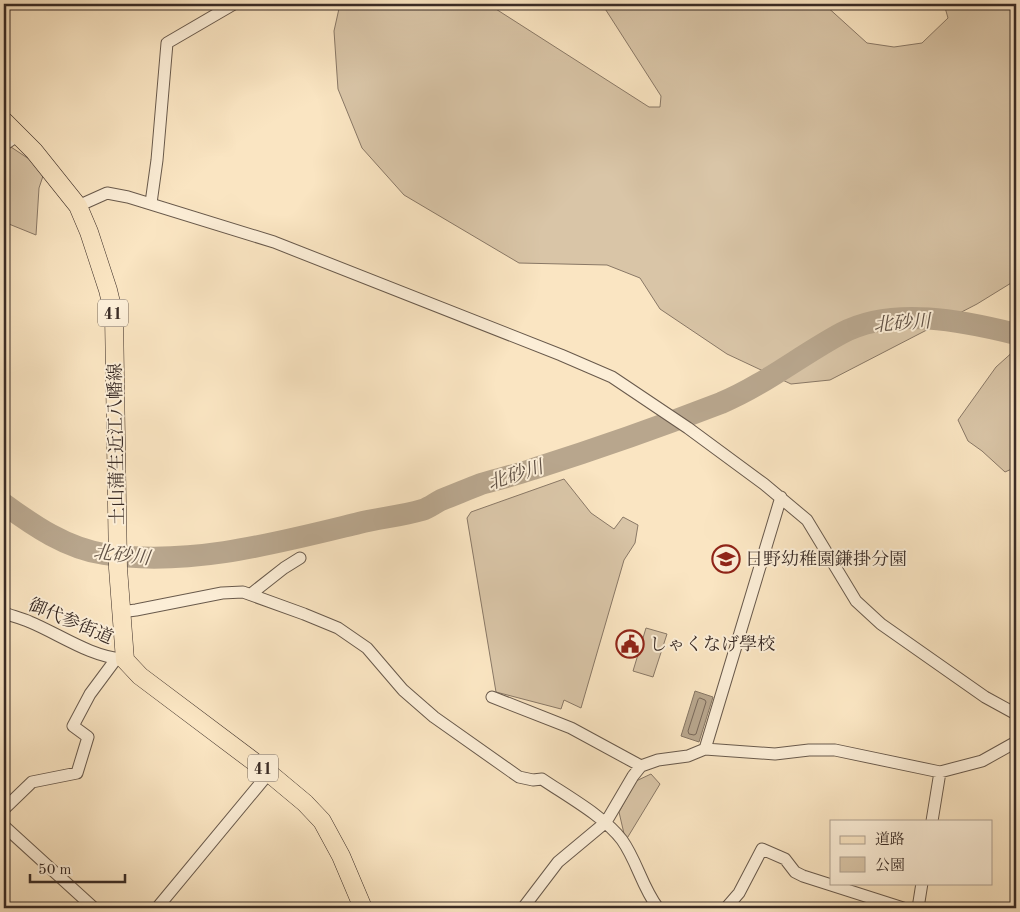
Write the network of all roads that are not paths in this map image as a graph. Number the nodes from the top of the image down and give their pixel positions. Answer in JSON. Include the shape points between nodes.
{"nodes":[{"id":1,"x":234,"y":4,"type":"edge"},
{"id":2,"x":4,"y":121,"type":"edge"},
{"id":3,"x":11,"y":140,"type":"edge"},
{"id":4,"x":151,"y":203,"type":"junction"},
{"id":5,"x":78,"y":206,"type":"junction"},
{"id":6,"x":781,"y":497,"type":"junction"},
{"id":7,"x":300,"y":558,"type":"dead end"},
{"id":8,"x":251,"y":594,"type":"junction"},
{"id":9,"x":121,"y":612,"type":"junction"},
{"id":10,"x":4,"y":613,"type":"edge"},
{"id":11,"x":121,"y":659,"type":"junction"},
{"id":12,"x":492,"y":697,"type":"dead end"},
{"id":13,"x":1016,"y":714,"type":"edge"},
{"id":14,"x":1016,"y":742,"type":"edge"},
{"id":15,"x":705,"y":749,"type":"junction"},
{"id":16,"x":641,"y":766,"type":"junction"},
{"id":17,"x":940,"y":772,"type":"junction"},
{"id":18,"x":269,"y":773,"type":"junction"},
{"id":19,"x":4,"y":809,"type":"edge"},
{"id":20,"x":932,"y":820,"type":"edge"},
{"id":21,"x":606,"y":822,"type":"junction"},
{"id":22,"x":4,"y":826,"type":"edge"},
{"id":23,"x":922,"y":884,"type":"edge"},
{"id":24,"x":94,"y":908,"type":"edge"},
{"id":25,"x":157,"y":908,"type":"edge"},
{"id":26,"x":363,"y":908,"type":"edge"},
{"id":27,"x":523,"y":908,"type":"edge"},
{"id":28,"x":658,"y":908,"type":"edge"},
{"id":29,"x":726,"y":908,"type":"edge"},
{"id":30,"x":903,"y":908,"type":"edge"},
{"id":31,"x":918,"y":908,"type":"edge"}],
"edges":[{"from":1,"to":4,"type":"street","via":[[167,43]]},
{"from":2,"to":3,"type":"main road","name":"土山蒲生近江八幡線","number":"41"},
{"from":3,"to":5,"type":"main road","name":"土山蒲生近江八幡線","number":"41","via":[[34,150]]},
{"from":4,"to":5,"type":"street","via":[[107,194]]},
{"from":4,"to":6,"type":"street","via":[[274,242],[612,377]]},
{"from":5,"to":9,"type":"main road","name":"土山蒲生近江八幡線","number":"41","via":[[92,240],[114,315]]},
{"from":6,"to":13,"type":"street","via":[[806,520],[856,601],[881,624],[985,697]]},
{"from":6,"to":15,"type":"street"},
{"from":7,"to":8,"type":"street"},
{"from":8,"to":9,"type":"street","via":[[222,593]]},
{"from":8,"to":21,"type":"street","via":[[338,628],[367,648],[403,690],[434,717],[519,777],[542,780]]},
{"from":9,"to":11,"type":"main road","name":"土山蒲生近江八幡線","number":"41"},
{"from":10,"to":11,"type":"street","name":"御代参街道","via":[[89,650]]},
{"from":11,"to":18,"type":"main road","number":"41"},
{"from":11,"to":19,"type":"street","via":[[90,694],[73,726],[88,737],[77,773],[32,782]]},
{"from":12,"to":16,"type":"street","via":[[571,728]]},
{"from":14,"to":17,"type":"street","via":[[982,761]]},
{"from":15,"to":16,"type":"street"},
{"from":15,"to":17,"type":"street","via":[[774,754],[835,750]]},
{"from":16,"to":21,"type":"street"},
{"from":17,"to":20,"type":"street"},
{"from":18,"to":25,"type":"street"},
{"from":18,"to":26,"type":"main road","number":"41","via":[[322,821]]},
{"from":21,"to":27,"type":"street","via":[[558,862]]},
{"from":21,"to":28,"type":"street","via":[[622,840]]},
{"from":22,"to":24,"type":"street"},
{"from":23,"to":31,"type":"street"},
{"from":29,"to":30,"type":"street","via":[[739,892],[762,849],[784,859],[803,876]]}]}
